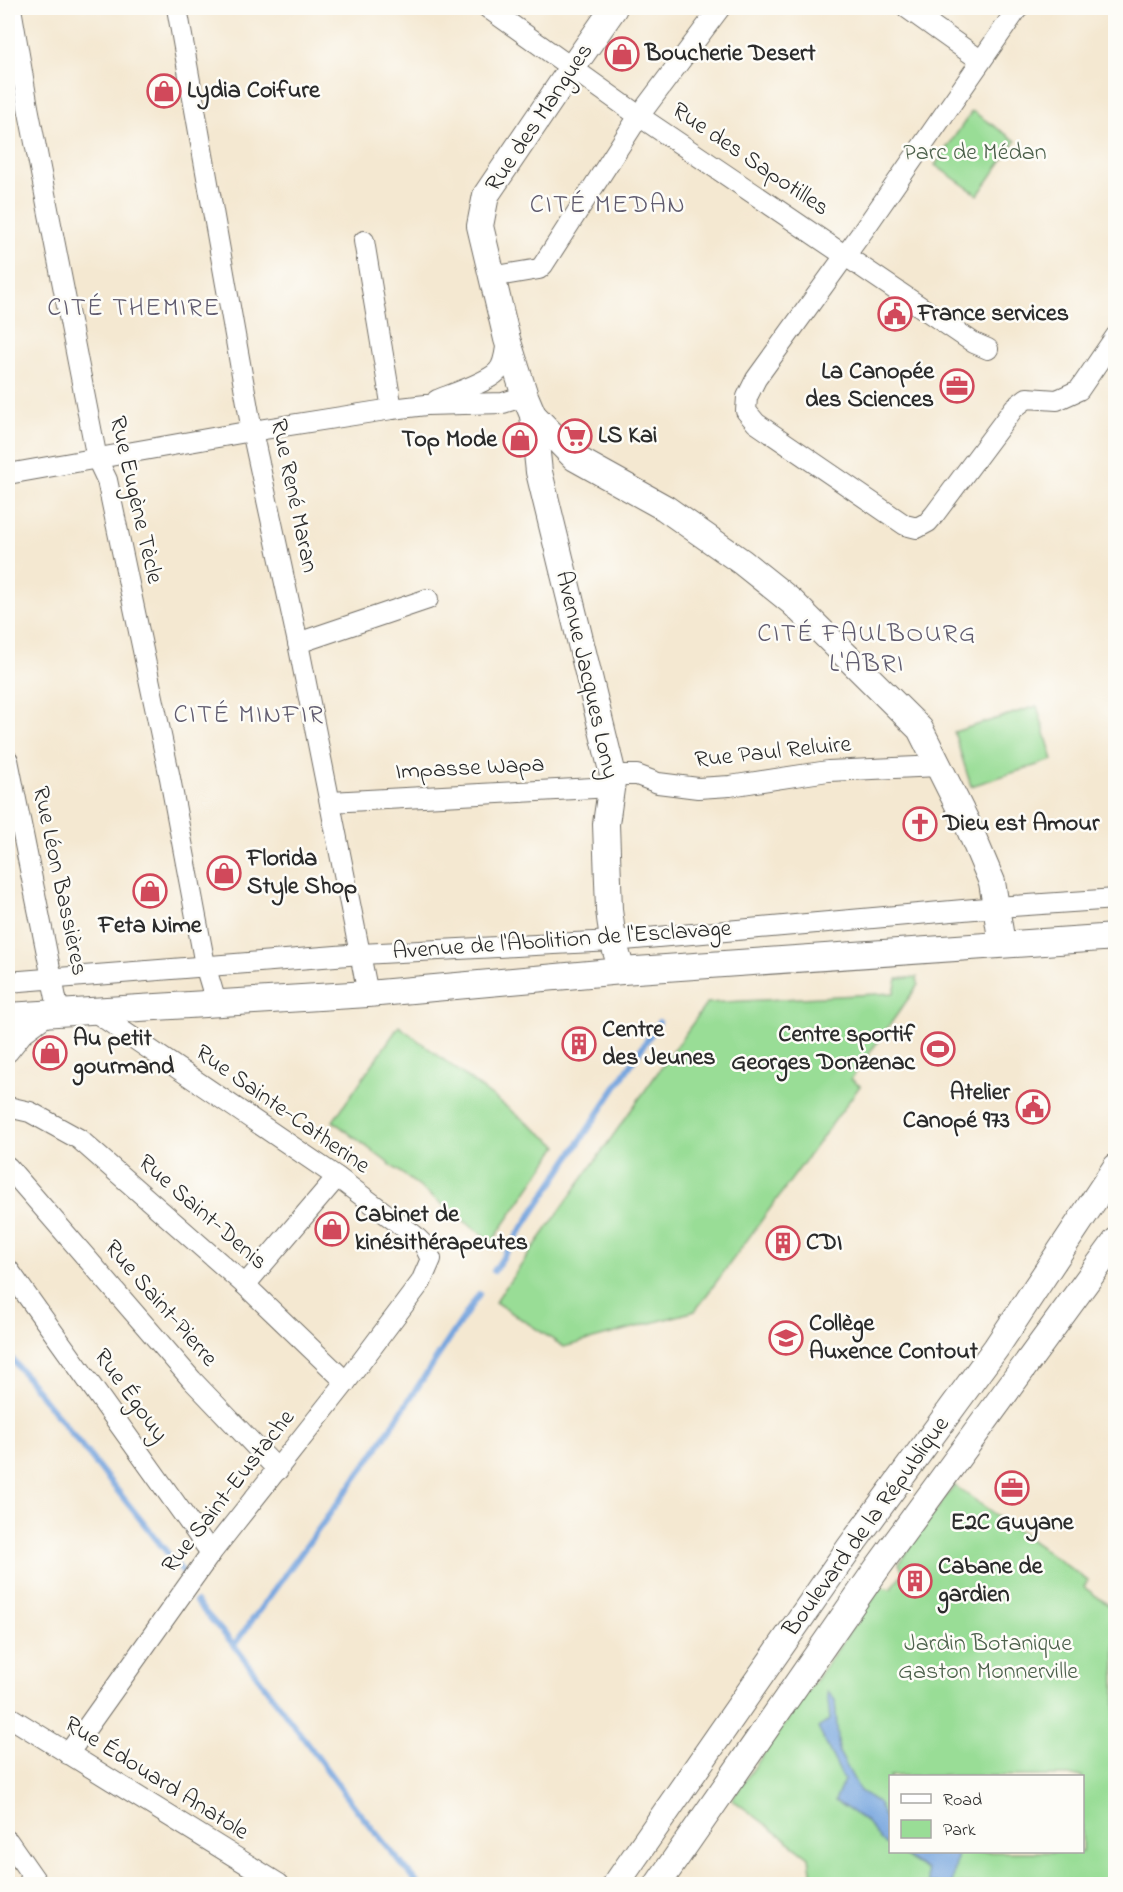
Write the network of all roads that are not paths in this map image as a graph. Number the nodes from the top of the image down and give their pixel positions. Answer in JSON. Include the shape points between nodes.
{"nodes":[{"id":1,"x":11,"y":8,"type":"edge"},
{"id":2,"x":177,"y":8,"type":"edge"},
{"id":3,"x":488,"y":8,"type":"edge"},
{"id":4,"x":614,"y":8,"type":"edge"},
{"id":5,"x":720,"y":8,"type":"edge"},
{"id":6,"x":907,"y":8,"type":"edge"},
{"id":7,"x":1018,"y":8,"type":"edge"},
{"id":8,"x":980,"y":60,"type":"junction"},
{"id":9,"x":572,"y":68,"type":"junction"},
{"id":10,"x":639,"y":116,"type":"junction"},
{"id":11,"x":364,"y":241,"type":"dead end"},
{"id":12,"x":846,"y":255,"type":"junction"},
{"id":13,"x":491,"y":277,"type":"junction"},
{"id":14,"x":1116,"y":336,"type":"edge"},
{"id":15,"x":507,"y":339,"type":"junction"},
{"id":16,"x":988,"y":350,"type":"dead end"},
{"id":17,"x":426,"y":405,"type":"junction"},
{"id":18,"x":529,"y":405,"type":"junction"},
{"id":19,"x":392,"y":409,"type":"junction"},
{"id":20,"x":252,"y":431,"type":"junction"},
{"id":21,"x":575,"y":458,"type":"junction"},
{"id":22,"x":97,"y":459,"type":"junction"},
{"id":23,"x":539,"y":472,"type":"junction"},
{"id":24,"x":8,"y":474,"type":"edge"},
{"id":25,"x":428,"y":599,"type":"dead end"},
{"id":26,"x":298,"y":643,"type":"junction"},
{"id":27,"x":8,"y":760,"type":"edge"},
{"id":28,"x":939,"y":766,"type":"junction"},
{"id":29,"x":612,"y":781,"type":"junction"},
{"id":30,"x":330,"y":802,"type":"junction"},
{"id":31,"x":1116,"y":899,"type":"edge"},
{"id":32,"x":997,"y":907,"type":"junction"},
{"id":33,"x":1116,"y":937,"type":"edge"},
{"id":34,"x":613,"y":941,"type":"junction"},
{"id":35,"x":1002,"y":944,"type":"junction"},
{"id":36,"x":361,"y":954,"type":"junction"},
{"id":37,"x":205,"y":965,"type":"junction"},
{"id":38,"x":622,"y":971,"type":"junction"},
{"id":39,"x":53,"y":979,"type":"junction"},
{"id":40,"x":8,"y":982,"type":"edge"},
{"id":41,"x":368,"y":994,"type":"junction"},
{"id":42,"x":212,"y":1003,"type":"junction"},
{"id":43,"x":92,"y":1010,"type":"junction"},
{"id":44,"x":54,"y":1013,"type":"junction"},
{"id":45,"x":8,"y":1016,"type":"edge"},
{"id":46,"x":8,"y":1052,"type":"edge"},
{"id":47,"x":8,"y":1107,"type":"edge"},
{"id":48,"x":8,"y":1167,"type":"edge"},
{"id":49,"x":1116,"y":1167,"type":"edge"},
{"id":50,"x":337,"y":1178,"type":"junction"},
{"id":51,"x":1116,"y":1241,"type":"edge"},
{"id":52,"x":430,"y":1262,"type":"joint"},
{"id":53,"x":8,"y":1269,"type":"edge"},
{"id":54,"x":245,"y":1285,"type":"junction"},
{"id":55,"x":346,"y":1382,"type":"junction"},
{"id":56,"x":278,"y":1470,"type":"junction"},
{"id":57,"x":211,"y":1553,"type":"junction"},
{"id":58,"x":8,"y":1716,"type":"edge"},
{"id":59,"x":68,"y":1754,"type":"junction"},
{"id":60,"x":8,"y":1841,"type":"edge"},
{"id":61,"x":38,"y":1884,"type":"edge"},
{"id":62,"x":279,"y":1884,"type":"edge"},
{"id":63,"x":616,"y":1884,"type":"edge"},
{"id":64,"x":658,"y":1884,"type":"edge"}],
"edges":[{"from":1,"to":22,"type":"street","name":"Rue Eugène Tècle"},
{"from":2,"to":20,"type":"street","name":"Rue René Maran"},
{"from":3,"to":9,"type":"street","name":"Rue des Sapotilles"},
{"from":4,"to":9,"type":"street","name":"Rue des Mangues"},
{"from":5,"to":10,"type":"street"},
{"from":6,"to":8,"type":"street"},
{"from":7,"to":8,"type":"street"},
{"from":8,"to":12,"type":"street"},
{"from":9,"to":10,"type":"street","name":"Rue des Sapotilles"},
{"from":9,"to":13,"type":"street","name":"Rue des Mangues","via":[[486,195],[480,226]]},
{"from":10,"to":12,"type":"street","name":"Rue des Sapotilles"},
{"from":10,"to":13,"type":"street","via":[[543,265]]},
{"from":11,"to":19,"type":"street"},
{"from":12,"to":14,"type":"street","via":[[756,379],[747,397],[746,411],[756,423],[905,525],[917,528],[928,522],[1014,408],[1027,398],[1057,400],[1079,390]]},
{"from":12,"to":16,"type":"street","name":"Rue des Sapotilles"},
{"from":13,"to":15,"type":"street","name":"Rue des Mangues"},
{"from":15,"to":17,"type":"street","via":[[504,362],[498,372]]},
{"from":15,"to":18,"type":"street","name":"Rue des Mangues"},
{"from":17,"to":18,"type":"street"},
{"from":17,"to":19,"type":"street"},
{"from":18,"to":21,"type":"street"},
{"from":18,"to":23,"type":"street","name":"Avenue Jacques Lony"},
{"from":19,"to":20,"type":"street"},
{"from":20,"to":22,"type":"street"},
{"from":20,"to":26,"type":"street","name":"Rue René Maran"},
{"from":21,"to":23,"type":"street","via":[[550,454],[544,458]]},
{"from":21,"to":28,"type":"street","via":[[665,508],[792,602],[920,729]]},
{"from":22,"to":24,"type":"street"},
{"from":22,"to":37,"type":"street","name":"Rue Eugène Tècle","via":[[107,480]]},
{"from":23,"to":29,"type":"street","name":"Avenue Jacques Lony"},
{"from":25,"to":26,"type":"street"},
{"from":26,"to":30,"type":"street","name":"Rue René Maran"},
{"from":27,"to":39,"type":"street","name":"Rue Léon Bassières"},
{"from":28,"to":29,"type":"street","name":"Rue Paul Reluire","via":[[828,771],[698,788],[667,785],[637,775]]},
{"from":28,"to":32,"type":"street","via":[[992,882]]},
{"from":29,"to":30,"type":"street","name":"Impasse Wapa"},
{"from":29,"to":34,"type":"street","name":"Avenue Jacques Lony","via":[[606,824]]},
{"from":30,"to":36,"type":"street","name":"Rue René Maran"},
{"from":31,"to":32,"type":"street","name":"Avenue de l'Abolition de l'Esclavage"},
{"from":32,"to":34,"type":"street","name":"Avenue de l'Abolition de l'Esclavage"},
{"from":32,"to":35,"type":"street"},
{"from":33,"to":35,"type":"street","name":"Avenue de l'Abolition de l'Esclavage"},
{"from":34,"to":36,"type":"street","name":"Avenue de l'Abolition de l'Esclavage"},
{"from":34,"to":38,"type":"street","name":"Avenue Jacques Lony"},
{"from":35,"to":38,"type":"street","name":"Avenue de l'Abolition de l'Esclavage"},
{"from":36,"to":37,"type":"street","name":"Avenue de l'Abolition de l'Esclavage"},
{"from":36,"to":41,"type":"street","name":"Rue René Maran"},
{"from":37,"to":39,"type":"street","name":"Avenue de l'Abolition de l'Esclavage"},
{"from":37,"to":42,"type":"street","name":"Rue Eugène Tècle"},
{"from":38,"to":41,"type":"street","name":"Avenue de l'Abolition de l'Esclavage"},
{"from":39,"to":40,"type":"street","name":"Avenue de l'Abolition de l'Esclavage"},
{"from":39,"to":44,"type":"street","name":"Rue Léon Bassières"},
{"from":41,"to":42,"type":"street","name":"Avenue de l'Abolition de l'Esclavage"},
{"from":42,"to":43,"type":"street","name":"Avenue de l'Abolition de l'Esclavage"},
{"from":43,"to":44,"type":"street","name":"Avenue de l'Abolition de l'Esclavage"},
{"from":43,"to":50,"type":"street","name":"Rue Sainte-Catherine"},
{"from":44,"to":45,"type":"street","name":"Avenue de l'Abolition de l'Esclavage"},
{"from":44,"to":46,"type":"street","via":[[23,1033]]},
{"from":47,"to":54,"type":"street","name":"Rue Saint-Denis","via":[[30,1112],[79,1139]]},
{"from":48,"to":56,"type":"street","name":"Rue Saint-Pierre","via":[[192,1380]]},
{"from":49,"to":63,"type":"street","name":"Boulevard de la République","via":[[996,1348],[850,1547]]},
{"from":50,"to":52,"type":"street","name":"Rue Sainte-Catherine","via":[[414,1235],[428,1250]]},
{"from":50,"to":54,"type":"street"},
{"from":51,"to":64,"type":"street","name":"Boulevard de la République","via":[[878,1567]]},
{"from":52,"to":55,"type":"street","name":"Rue Saint-Eustache","via":[[421,1282]]},
{"from":53,"to":57,"type":"street","name":"Rue Égouy"},
{"from":54,"to":55,"type":"street","name":"Rue Saint-Denis"},
{"from":55,"to":56,"type":"street","name":"Rue Saint-Eustache"},
{"from":56,"to":57,"type":"street","name":"Rue Saint-Eustache"},
{"from":57,"to":59,"type":"street","name":"Rue Saint-Eustache"},
{"from":58,"to":59,"type":"street","name":"Rue Édouard Anatole"},
{"from":59,"to":62,"type":"street","name":"Rue Édouard Anatole"},
{"from":60,"to":61,"type":"street"}]}
